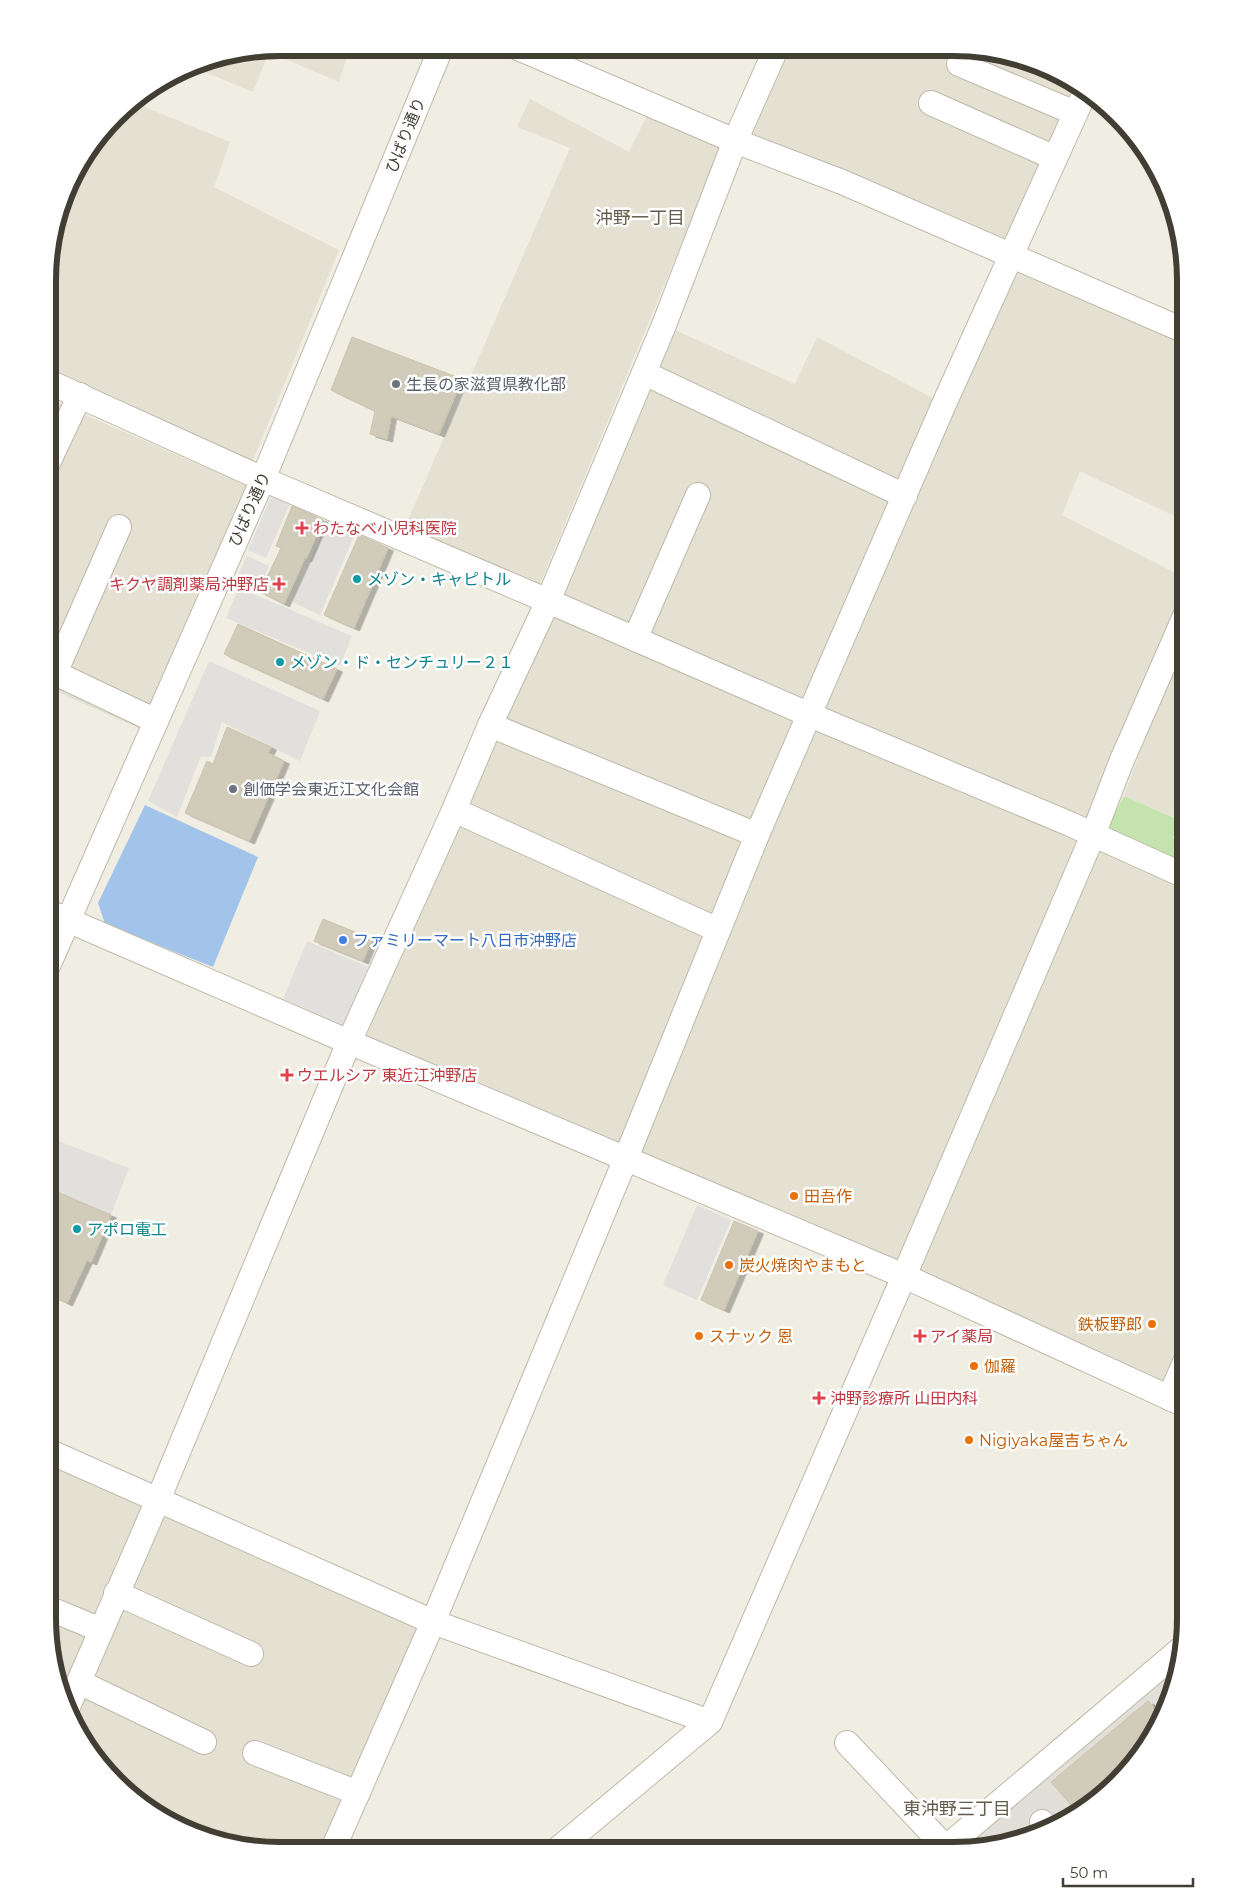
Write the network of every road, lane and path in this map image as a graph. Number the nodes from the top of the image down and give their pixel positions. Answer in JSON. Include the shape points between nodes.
{"nodes":[{"id":1,"x":438,"y":56,"type":"edge"},
{"id":2,"x":537,"y":56,"type":"edge"},
{"id":3,"x":773,"y":56,"type":"edge"},
{"id":4,"x":959,"y":64,"type":"dead end"},
{"id":5,"x":1082,"y":98,"type":"edge"},
{"id":6,"x":931,"y":103,"type":"dead end"},
{"id":7,"x":1075,"y":113,"type":"junction"},
{"id":8,"x":736,"y":141,"type":"junction"},
{"id":9,"x":1055,"y":158,"type":"junction"},
{"id":10,"x":1011,"y":255,"type":"junction"},
{"id":11,"x":1177,"y":327,"type":"edge"},
{"id":12,"x":644,"y":373,"type":"junction"},
{"id":13,"x":56,"y":385,"type":"edge"},
{"id":14,"x":80,"y":395,"type":"junction"},
{"id":15,"x":56,"y":446,"type":"edge"},
{"id":16,"x":263,"y":479,"type":"junction"},
{"id":17,"x":698,"y":495,"type":"dead end"},
{"id":18,"x":905,"y":496,"type":"junction"},
{"id":19,"x":119,"y":527,"type":"dead end"},
{"id":20,"x":548,"y":601,"type":"junction"},
{"id":21,"x":1177,"y":634,"type":"edge"},
{"id":22,"x":635,"y":639,"type":"junction"},
{"id":23,"x":56,"y":671,"type":"edge"},
{"id":24,"x":56,"y":673,"type":"edge"},
{"id":25,"x":810,"y":715,"type":"junction"},
{"id":26,"x":156,"y":721,"type":"junction"},
{"id":27,"x":490,"y":725,"type":"junction"},
{"id":28,"x":454,"y":810,"type":"junction"},
{"id":29,"x":756,"y":835,"type":"junction"},
{"id":30,"x":1093,"y":835,"type":"junction"},
{"id":31,"x":1177,"y":872,"type":"edge"},
{"id":32,"x":58,"y":916,"type":"edge"},
{"id":33,"x":718,"y":930,"type":"junction"},
{"id":34,"x":349,"y":1042,"type":"junction"},
{"id":35,"x":626,"y":1158,"type":"junction"},
{"id":36,"x":904,"y":1276,"type":"junction"},
{"id":37,"x":1177,"y":1401,"type":"edge"},
{"id":38,"x":56,"y":1455,"type":"edge"},
{"id":39,"x":158,"y":1500,"type":"junction"},
{"id":40,"x":116,"y":1593,"type":"junction"},
{"id":41,"x":56,"y":1611,"type":"edge"},
{"id":42,"x":433,"y":1622,"type":"junction"},
{"id":43,"x":101,"y":1630,"type":"junction"},
{"id":44,"x":251,"y":1654,"type":"dead end"},
{"id":45,"x":1173,"y":1656,"type":"edge"},
{"id":46,"x":78,"y":1682,"type":"junction"},
{"id":47,"x":71,"y":1699,"type":"edge"},
{"id":48,"x":710,"y":1722,"type":"junction"},
{"id":49,"x":204,"y":1742,"type":"dead end"},
{"id":50,"x":848,"y":1743,"type":"dead end"},
{"id":51,"x":255,"y":1753,"type":"dead end"},
{"id":52,"x":358,"y":1793,"type":"junction"},
{"id":53,"x":336,"y":1842,"type":"edge"},
{"id":54,"x":566,"y":1842,"type":"edge"},
{"id":55,"x":938,"y":1842,"type":"edge"},
{"id":56,"x":952,"y":1842,"type":"edge"}],
"edges":[{"from":1,"to":16,"type":"street","name":"ひばり通り"},
{"from":2,"to":8,"type":"street"},
{"from":3,"to":8,"type":"street"},
{"from":4,"to":7,"type":"street"},
{"from":5,"to":7,"type":"street"},
{"from":6,"to":9,"type":"street"},
{"from":7,"to":9,"type":"street"},
{"from":8,"to":10,"type":"street","via":[[842,182]]},
{"from":8,"to":12,"type":"street"},
{"from":9,"to":10,"type":"street"},
{"from":10,"to":11,"type":"street"},
{"from":10,"to":18,"type":"street"},
{"from":12,"to":18,"type":"street"},
{"from":12,"to":20,"type":"street"},
{"from":13,"to":14,"type":"street"},
{"from":14,"to":15,"type":"street"},
{"from":14,"to":16,"type":"street"},
{"from":16,"to":20,"type":"street"},
{"from":16,"to":26,"type":"street","name":"ひばり通り"},
{"from":17,"to":22,"type":"street"},
{"from":18,"to":25,"type":"street"},
{"from":19,"to":23,"type":"street"},
{"from":20,"to":22,"type":"street"},
{"from":20,"to":27,"type":"street"},
{"from":21,"to":30,"type":"street"},
{"from":22,"to":25,"type":"street"},
{"from":24,"to":26,"type":"street"},
{"from":25,"to":29,"type":"street"},
{"from":25,"to":30,"type":"street"},
{"from":26,"to":32,"type":"street","name":"ひばり通り"},
{"from":27,"to":28,"type":"street"},
{"from":27,"to":29,"type":"street"},
{"from":28,"to":33,"type":"street"},
{"from":28,"to":34,"type":"street"},
{"from":29,"to":33,"type":"street"},
{"from":30,"to":31,"type":"street"},
{"from":30,"to":36,"type":"street"},
{"from":32,"to":34,"type":"street"},
{"from":33,"to":35,"type":"street"},
{"from":34,"to":35,"type":"street"},
{"from":34,"to":39,"type":"street"},
{"from":35,"to":36,"type":"street"},
{"from":35,"to":42,"type":"street"},
{"from":36,"to":37,"type":"street"},
{"from":36,"to":48,"type":"street"},
{"from":38,"to":39,"type":"street"},
{"from":39,"to":40,"type":"street"},
{"from":39,"to":42,"type":"street"},
{"from":40,"to":43,"type":"street"},
{"from":40,"to":44,"type":"street"},
{"from":41,"to":43,"type":"street"},
{"from":42,"to":48,"type":"street"},
{"from":42,"to":52,"type":"street"},
{"from":43,"to":46,"type":"street"},
{"from":45,"to":56,"type":"street"},
{"from":46,"to":47,"type":"street"},
{"from":46,"to":49,"type":"street"},
{"from":48,"to":54,"type":"street"},
{"from":50,"to":55,"type":"street"},
{"from":51,"to":52,"type":"street"},
{"from":52,"to":53,"type":"street"}]}
